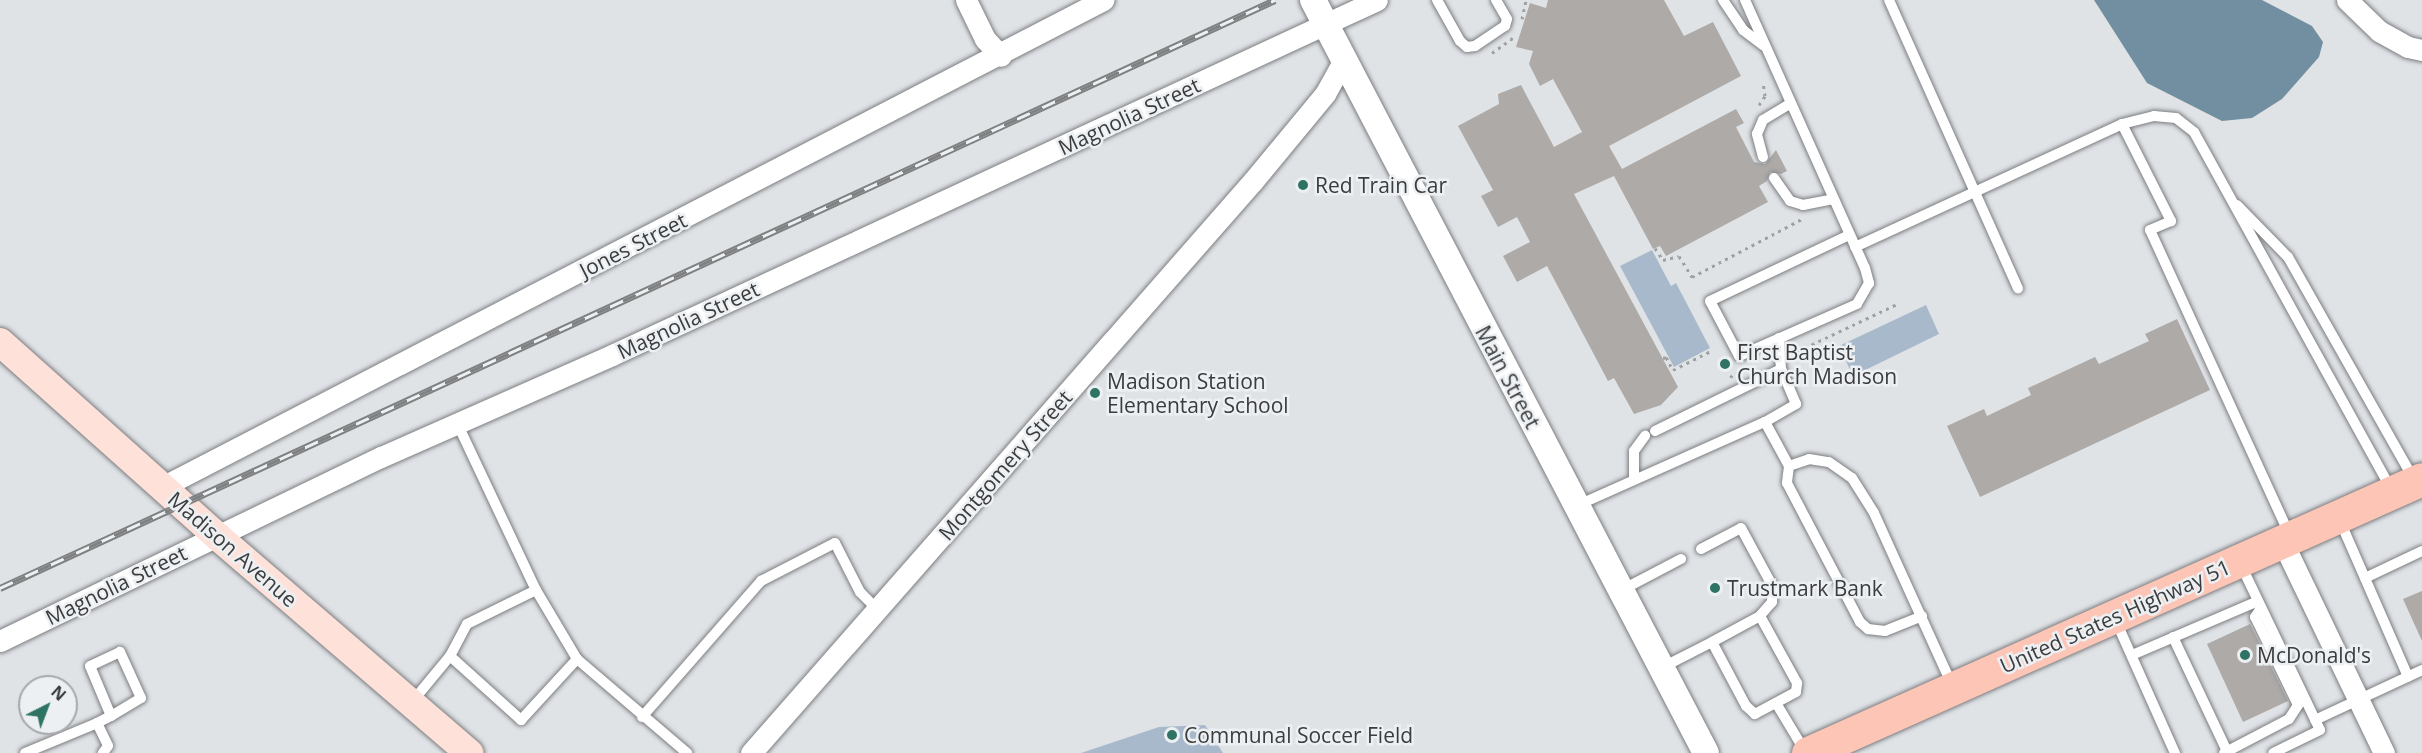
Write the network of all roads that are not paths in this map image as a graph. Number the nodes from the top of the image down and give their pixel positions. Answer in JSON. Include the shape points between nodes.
{"nodes":[{"id":1,"x":966,"y":0,"type":"edge"},
{"id":2,"x":1103,"y":0,"type":"edge"},
{"id":3,"x":1313,"y":0,"type":"edge"},
{"id":4,"x":1377,"y":0,"type":"edge"},
{"id":5,"x":1437,"y":0,"type":"edge"},
{"id":6,"x":1496,"y":0,"type":"edge"},
{"id":7,"x":1723,"y":0,"type":"edge"},
{"id":8,"x":1745,"y":0,"type":"edge"},
{"id":9,"x":1889,"y":0,"type":"edge"},
{"id":10,"x":2347,"y":0,"type":"edge"},
{"id":11,"x":1325,"y":25,"type":"junction"},
{"id":12,"x":1765,"y":46,"type":"junction"},
{"id":13,"x":2422,"y":50,"type":"edge"},
{"id":14,"x":1001,"y":56,"type":"junction"},
{"id":15,"x":1343,"y":61,"type":"junction"},
{"id":16,"x":1790,"y":104,"type":"junction"},
{"id":17,"x":2122,"y":124,"type":"junction"},
{"id":18,"x":1763,"y":157,"type":"dead end"},
{"id":19,"x":1774,"y":178,"type":"dead end"},
{"id":20,"x":1976,"y":191,"type":"junction"},
{"id":21,"x":1833,"y":199,"type":"junction"},
{"id":22,"x":2232,"y":201,"type":"junction"},
{"id":23,"x":1849,"y":236,"type":"junction"},
{"id":24,"x":1855,"y":247,"type":"junction"},
{"id":25,"x":2018,"y":289,"type":"dead end"},
{"id":26,"x":1779,"y":338,"type":"junction"},
{"id":27,"x":0,"y":342,"type":"edge"},
{"id":28,"x":1781,"y":369,"type":"junction"},
{"id":29,"x":1765,"y":422,"type":"junction"},
{"id":30,"x":457,"y":423,"type":"junction"},
{"id":31,"x":1789,"y":466,"type":"junction"},
{"id":32,"x":1634,"y":478,"type":"junction"},
{"id":33,"x":2410,"y":484,"type":"edge"},
{"id":34,"x":162,"y":487,"type":"junction"},
{"id":35,"x":1576,"y":506,"type":"junction"},
{"id":36,"x":2339,"y":518,"type":"junction"},
{"id":37,"x":217,"y":536,"type":"junction"},
{"id":38,"x":2287,"y":542,"type":"junction"},
{"id":39,"x":1701,"y":549,"type":"dead end"},
{"id":40,"x":2422,"y":551,"type":"edge"},
{"id":41,"x":1680,"y":559,"type":"dead end"},
{"id":42,"x":2239,"y":562,"type":"junction"},
{"id":43,"x":2365,"y":578,"type":"junction"},
{"id":44,"x":536,"y":590,"type":"junction"},
{"id":45,"x":1620,"y":591,"type":"junction"},
{"id":46,"x":2259,"y":604,"type":"junction"},
{"id":47,"x":878,"y":609,"type":"junction"},
{"id":48,"x":1760,"y":616,"type":"junction"},
{"id":49,"x":1922,"y":616,"type":"junction"},
{"id":50,"x":2114,"y":616,"type":"junction"},
{"id":51,"x":2174,"y":637,"type":"junction"},
{"id":52,"x":0,"y":641,"type":"edge"},
{"id":53,"x":1712,"y":642,"type":"junction"},
{"id":54,"x":2132,"y":655,"type":"junction"},
{"id":55,"x":450,"y":656,"type":"junction"},
{"id":56,"x":577,"y":659,"type":"junction"},
{"id":57,"x":1661,"y":668,"type":"junction"},
{"id":58,"x":2422,"y":670,"type":"edge"},
{"id":59,"x":2408,"y":677,"type":"junction"},
{"id":60,"x":1953,"y":688,"type":"junction"},
{"id":61,"x":2358,"y":699,"type":"junction"},
{"id":62,"x":411,"y":703,"type":"junction"},
{"id":63,"x":1776,"y":703,"type":"junction"},
{"id":64,"x":111,"y":716,"type":"junction"},
{"id":65,"x":642,"y":717,"type":"junction"},
{"id":66,"x":2315,"y":720,"type":"junction"},
{"id":67,"x":98,"y":723,"type":"junction"},
{"id":68,"x":2225,"y":752,"type":"edge"},
{"id":69,"x":25,"y":753,"type":"edge"},
{"id":70,"x":103,"y":753,"type":"edge"},
{"id":71,"x":469,"y":753,"type":"edge"},
{"id":72,"x":687,"y":753,"type":"edge"},
{"id":73,"x":751,"y":753,"type":"edge"},
{"id":74,"x":1706,"y":753,"type":"edge"},
{"id":75,"x":1807,"y":753,"type":"edge"},
{"id":76,"x":2175,"y":753,"type":"edge"},
{"id":77,"x":2273,"y":753,"type":"edge"},
{"id":78,"x":2384,"y":753,"type":"edge"}],
"edges":[{"from":1,"to":14,"type":"street","via":[[985,39]]},
{"from":2,"to":14,"type":"street","name":"Jones Street"},
{"from":3,"to":11,"type":"street","name":"Main Street"},
{"from":4,"to":11,"type":"street","name":"Magnolia Street"},
{"from":5,"to":6,"type":"lane","via":[[1467,47],[1505,26],[1507,19]]},
{"from":7,"to":12,"type":"lane","via":[[1743,30]]},
{"from":8,"to":12,"type":"lane"},
{"from":9,"to":20,"type":"lane"},
{"from":10,"to":13,"type":"street","via":[[2379,31]]},
{"from":11,"to":15,"type":"street","name":"Main Street"},
{"from":11,"to":30,"type":"street","name":"Magnolia Street"},
{"from":12,"to":16,"type":"lane"},
{"from":14,"to":34,"type":"street","name":"Jones Street"},
{"from":15,"to":35,"type":"street","name":"Main Street"},
{"from":15,"to":47,"type":"street","name":"Montgomery Street","via":[[1325,94],[1253,181]]},
{"from":16,"to":18,"type":"lane","via":[[1763,120],[1757,134]]},
{"from":16,"to":21,"type":"lane"},
{"from":17,"to":20,"type":"lane"},
{"from":17,"to":22,"type":"lane","via":[[2154,116],[2176,118],[2194,132]]},
{"from":17,"to":38,"type":"lane","via":[[2170,221],[2150,230]]},
{"from":19,"to":21,"type":"lane","via":[[1790,201],[1803,205]]},
{"from":20,"to":24,"type":"lane"},
{"from":20,"to":25,"type":"lane"},
{"from":21,"to":23,"type":"lane"},
{"from":22,"to":33,"type":"lane"},
{"from":22,"to":33,"type":"lane","via":[[2264,228],[2288,257]]},
{"from":23,"to":24,"type":"lane"},
{"from":23,"to":26,"type":"lane","via":[[1710,301],[1739,356]]},
{"from":24,"to":26,"type":"lane","via":[[1869,283],[1861,299]]},
{"from":26,"to":28,"type":"lane"},
{"from":27,"to":34,"type":"main road","name":"Madison Avenue"},
{"from":28,"to":29,"type":"lane","via":[[1796,404]]},
{"from":28,"to":32,"type":"lane","via":[[1650,434],[1634,451]]},
{"from":29,"to":31,"type":"lane"},
{"from":29,"to":32,"type":"lane","via":[[1660,471]]},
{"from":30,"to":37,"type":"street","name":"Magnolia Street"},
{"from":30,"to":44,"type":"lane"},
{"from":31,"to":49,"type":"lane","via":[[1819,460],[1848,472],[1874,513]]},
{"from":31,"to":49,"type":"lane","via":[[1787,483],[1860,622],[1868,629],[1885,631]]},
{"from":32,"to":35,"type":"lane"},
{"from":33,"to":36,"type":"main road","name":"United States Highway 51"},
{"from":34,"to":37,"type":"main road","name":"Madison Avenue"},
{"from":35,"to":45,"type":"street","name":"Main Street"},
{"from":36,"to":38,"type":"main road","name":"United States Highway 51"},
{"from":36,"to":43,"type":"lane"},
{"from":37,"to":52,"type":"street","name":"Magnolia Street"},
{"from":37,"to":62,"type":"main road","name":"Madison Avenue"},
{"from":38,"to":42,"type":"main road","name":"United States Highway 51"},
{"from":38,"to":61,"type":"street"},
{"from":39,"to":48,"type":"lane","via":[[1741,528],[1773,587],[1772,602]]},
{"from":40,"to":43,"type":"lane"},
{"from":41,"to":45,"type":"lane"},
{"from":42,"to":46,"type":"lane"},
{"from":42,"to":50,"type":"main road","name":"United States Highway 51"},
{"from":43,"to":59,"type":"lane"},
{"from":44,"to":55,"type":"lane","via":[[467,624]]},
{"from":44,"to":56,"type":"lane"},
{"from":45,"to":57,"type":"street","name":"Main Street"},
{"from":46,"to":51,"type":"lane"},
{"from":46,"to":66,"type":"lane"},
{"from":46,"to":68,"type":"lane","via":[[2255,617],[2298,705],[2289,719]]},
{"from":47,"to":65,"type":"lane","via":[[860,592],[836,543],[761,581]]},
{"from":47,"to":73,"type":"street","name":"Montgomery Street"},
{"from":48,"to":53,"type":"lane"},
{"from":48,"to":63,"type":"lane","via":[[1797,683],[1796,692]]},
{"from":49,"to":60,"type":"lane"},
{"from":50,"to":54,"type":"lane"},
{"from":50,"to":60,"type":"main road","name":"United States Highway 51"},
{"from":51,"to":54,"type":"lane"},
{"from":51,"to":68,"type":"lane"},
{"from":53,"to":57,"type":"lane"},
{"from":53,"to":63,"type":"lane","via":[[1746,706],[1755,714]]},
{"from":54,"to":76,"type":"lane"},
{"from":55,"to":56,"type":"lane","via":[[521,720]]},
{"from":55,"to":62,"type":"lane"},
{"from":56,"to":65,"type":"lane"},
{"from":57,"to":74,"type":"street","name":"Main Street"},
{"from":58,"to":59,"type":"lane"},
{"from":59,"to":61,"type":"lane"},
{"from":60,"to":75,"type":"main road","name":"United States Highway 51"},
{"from":61,"to":66,"type":"lane"},
{"from":61,"to":78,"type":"street"},
{"from":62,"to":71,"type":"main road","name":"Madison Avenue"},
{"from":63,"to":75,"type":"lane"},
{"from":64,"to":64,"type":"lane","via":[[141,698],[120,652],[90,666]]},
{"from":64,"to":67,"type":"lane"},
{"from":65,"to":72,"type":"lane"},
{"from":66,"to":77,"type":"lane","via":[[2320,730]]},
{"from":67,"to":69,"type":"lane"},
{"from":67,"to":70,"type":"lane","via":[[108,747]]}]}
